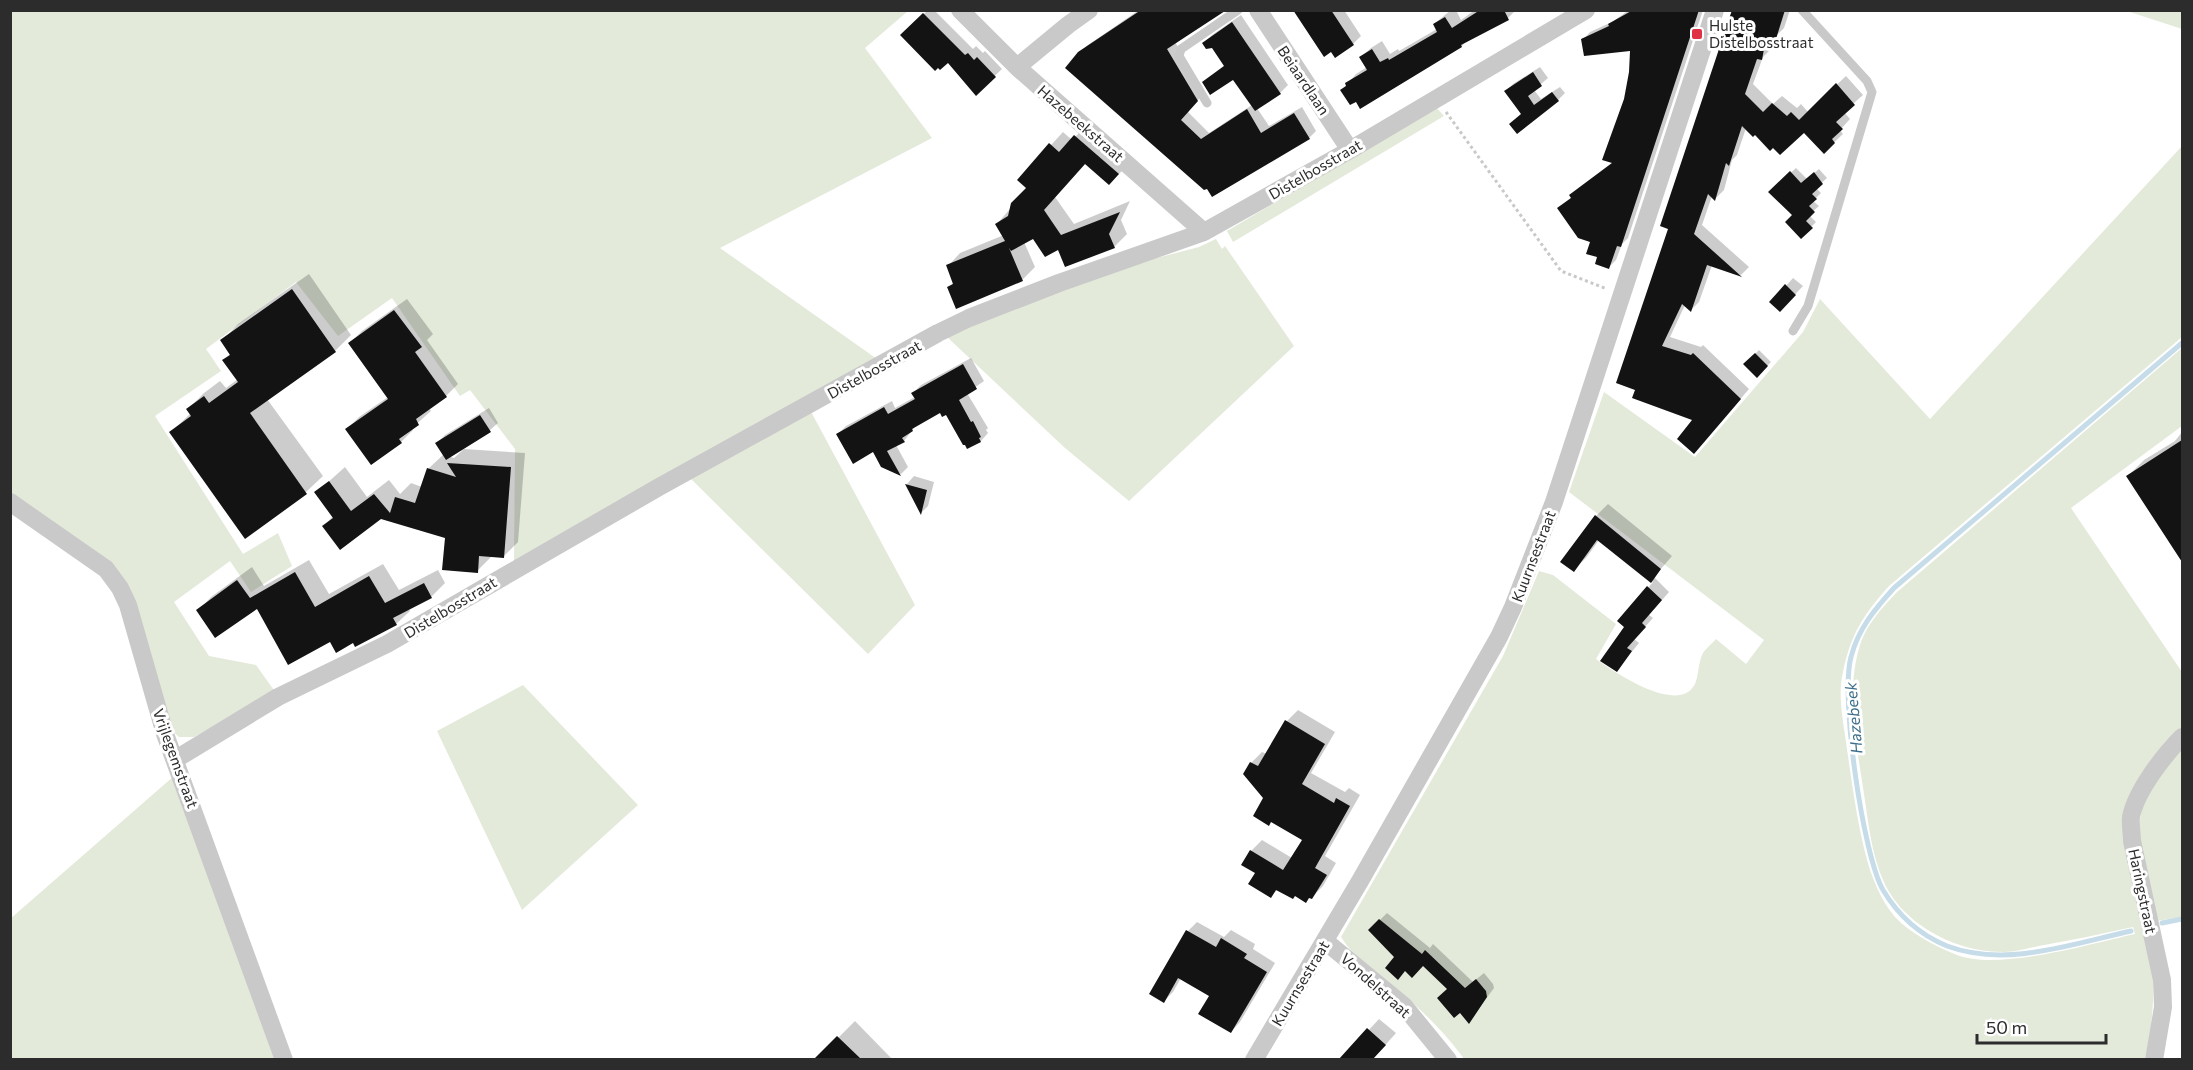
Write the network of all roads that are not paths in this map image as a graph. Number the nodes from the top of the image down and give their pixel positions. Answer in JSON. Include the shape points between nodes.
{"nodes":[{"id":1,"x":960,"y":10,"type":"edge"},
{"id":2,"x":1089,"y":10,"type":"edge"},
{"id":3,"x":1238,"y":10,"type":"edge"},
{"id":4,"x":1258,"y":10,"type":"edge"},
{"id":5,"x":1586,"y":10,"type":"edge"},
{"id":6,"x":1715,"y":10,"type":"edge"},
{"id":7,"x":1802,"y":10,"type":"edge"},
{"id":8,"x":1017,"y":67,"type":"junction"},
{"id":9,"x":1207,"y":103,"type":"dead end"},
{"id":10,"x":1350,"y":150,"type":"junction"},
{"id":11,"x":1204,"y":232,"type":"junction"},
{"id":12,"x":1793,"y":332,"type":"dead end"},
{"id":13,"x":10,"y":501,"type":"edge"},
{"id":14,"x":2182,"y":737,"type":"edge"},
{"id":15,"x":176,"y":759,"type":"junction"},
{"id":16,"x":1325,"y":941,"type":"junction"},
{"id":17,"x":284,"y":1059,"type":"edge"},
{"id":18,"x":1254,"y":1059,"type":"edge"},
{"id":19,"x":1448,"y":1059,"type":"edge"},
{"id":20,"x":2154,"y":1059,"type":"edge"}],
"edges":[{"from":1,"to":8,"type":"street","name":"Hazebeekstraat"},
{"from":2,"to":8,"type":"street"},
{"from":3,"to":9,"type":"lane","via":[[1182,49],[1179,56]]},
{"from":4,"to":10,"type":"street","name":"Beiaardlaan"},
{"from":5,"to":10,"type":"street","name":"Distelbosstraat"},
{"from":6,"to":16,"type":"street","name":"Kuurnsestraat","via":[[1554,502],[1513,608]]},
{"from":7,"to":12,"type":"lane","via":[[1867,81],[1872,92],[1808,306]]},
{"from":8,"to":11,"type":"street","name":"Hazebeekstraat"},
{"from":10,"to":11,"type":"street","name":"Distelbosstraat"},
{"from":11,"to":15,"type":"street","name":"Distelbosstraat","via":[[1059,283],[938,333],[658,487],[387,644],[278,697]]},
{"from":13,"to":15,"type":"street","name":"Vrijlegemstraat","via":[[106,569],[120,588]]},
{"from":14,"to":20,"type":"street","name":"Haringstraat","via":[[2145,786],[2131,818],[2132,840],[2162,980],[2163,1007]]},
{"from":15,"to":17,"type":"street","name":"Vrijlegemstraat"},
{"from":16,"to":18,"type":"street","name":"Kuurnsestraat"},
{"from":16,"to":19,"type":"street","name":"Vondelstraat","via":[[1404,1006]]}]}
